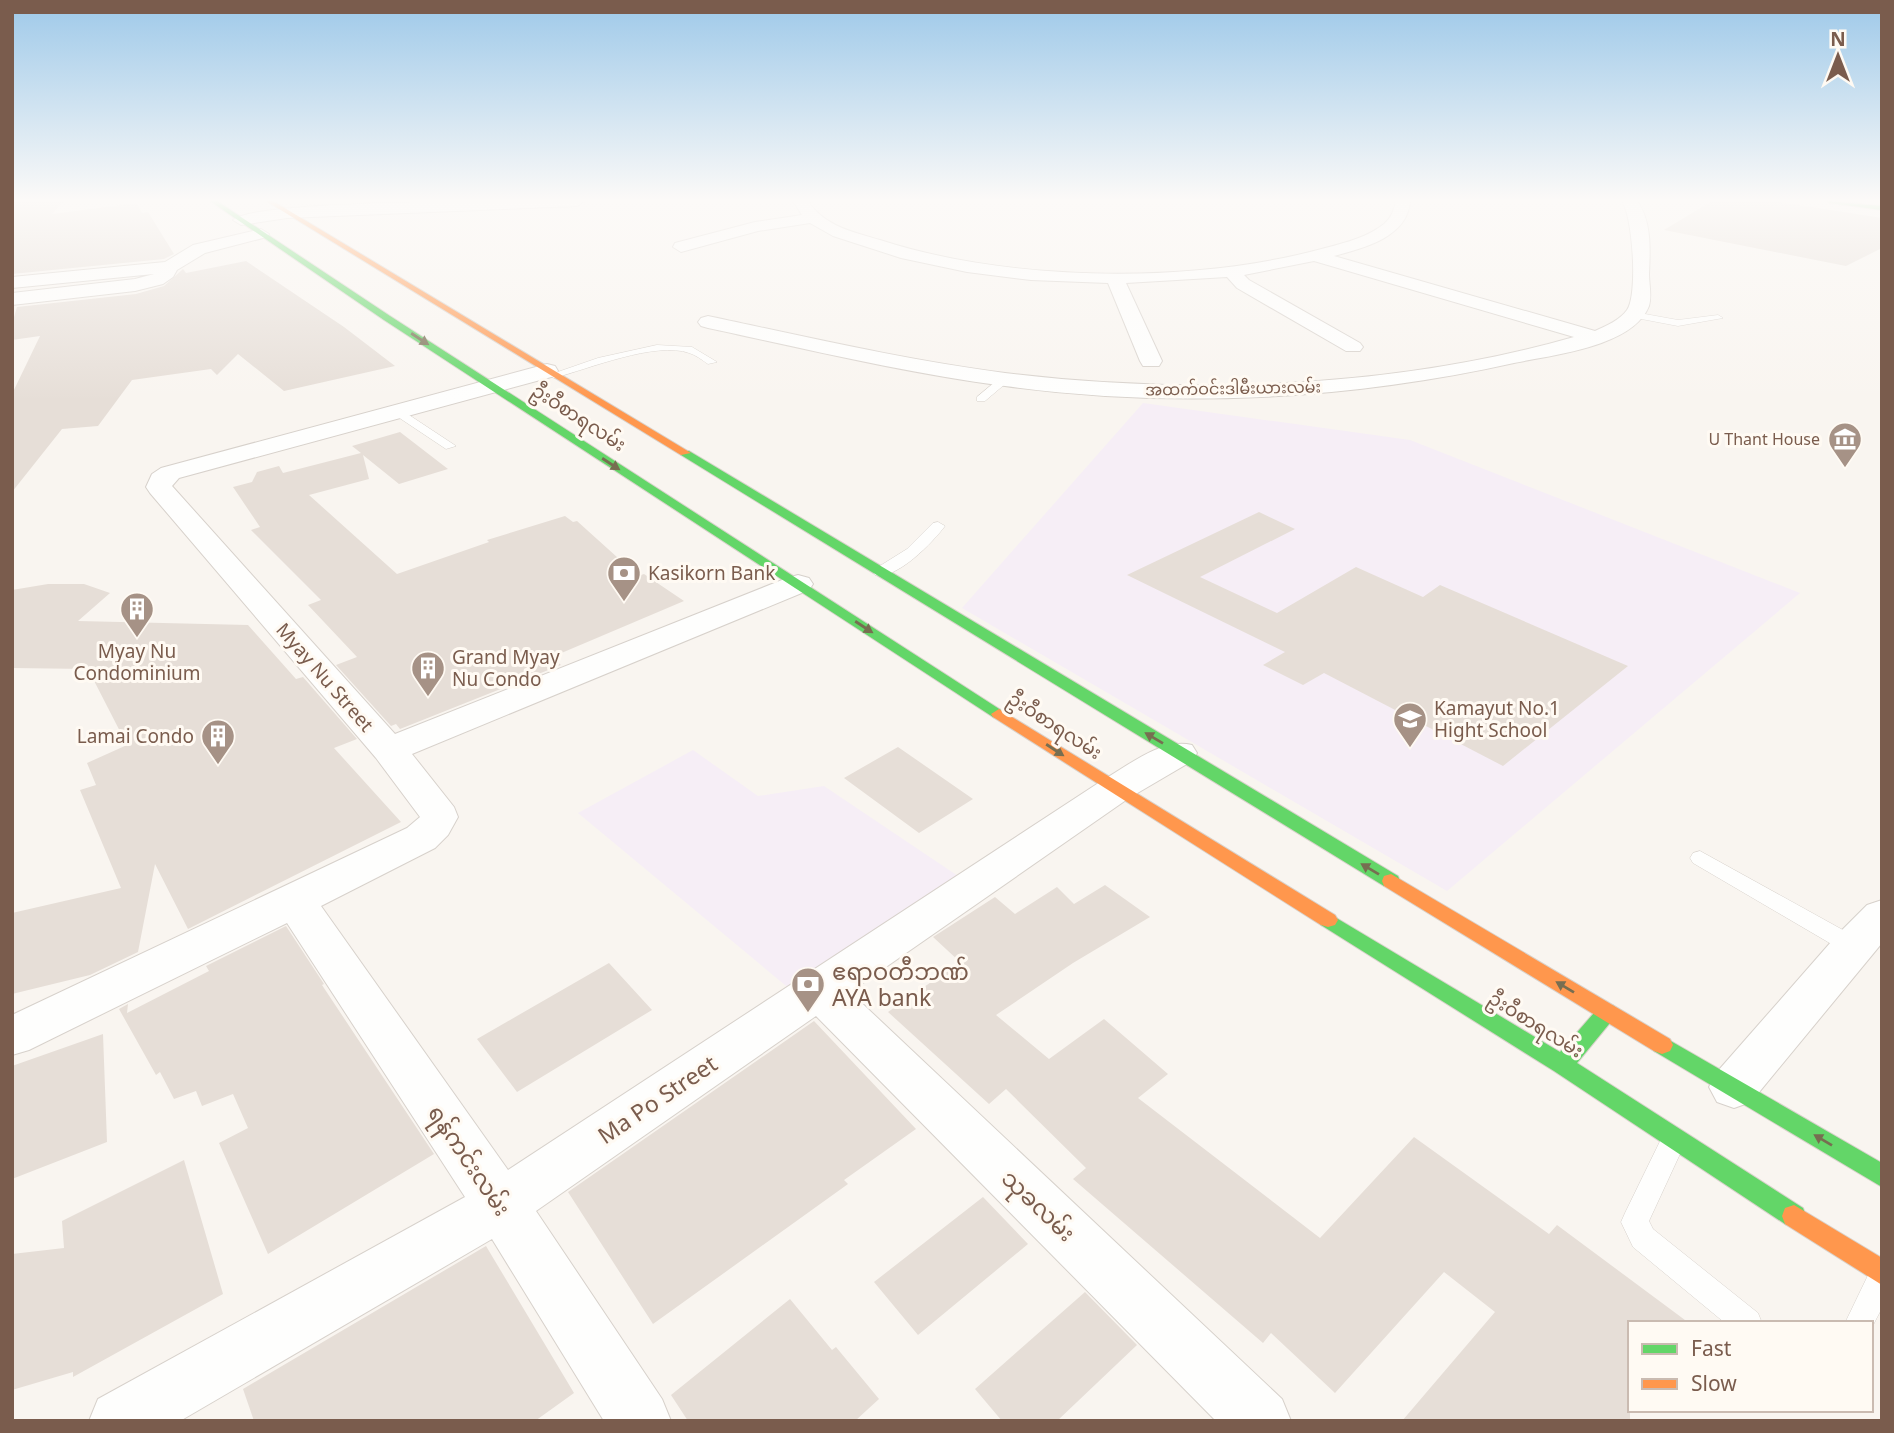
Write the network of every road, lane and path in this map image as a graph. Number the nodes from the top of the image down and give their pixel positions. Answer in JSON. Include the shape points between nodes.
{"nodes":[{"id":1,"x":169,"y":267,"type":"edge"},
{"id":2,"x":160,"y":268,"type":"edge"},
{"id":3,"x":312,"y":268,"type":"edge"},
{"id":4,"x":378,"y":268,"type":"edge"},
{"id":5,"x":977,"y":268,"type":"edge"},
{"id":6,"x":1249,"y":268,"type":"edge"},
{"id":7,"x":1357,"y":268,"type":"edge"},
{"id":8,"x":1642,"y":268,"type":"edge"},
{"id":9,"x":1231,"y":271,"type":"junction"},
{"id":10,"x":1114,"y":277,"type":"junction"},
{"id":11,"x":12,"y":283,"type":"edge"},
{"id":12,"x":12,"y":299,"type":"edge"},
{"id":13,"x":442,"y":306,"type":"junction"},
{"id":14,"x":1634,"y":315,"type":"junction"},
{"id":15,"x":387,"y":318,"type":"junction"},
{"id":16,"x":1718,"y":318,"type":"dead end"},
{"id":17,"x":708,"y":322,"type":"dead end"},
{"id":18,"x":1597,"y":337,"type":"junction"},
{"id":19,"x":1353,"y":347,"type":"dead end"},
{"id":20,"x":1151,"y":360,"type":"dead end"},
{"id":21,"x":712,"y":362,"type":"dead end"},
{"id":22,"x":550,"y":373,"type":"junction"},
{"id":23,"x":1005,"y":379,"type":"junction"},
{"id":24,"x":492,"y":385,"type":"junction"},
{"id":25,"x":981,"y":399,"type":"dead end"},
{"id":26,"x":396,"y":411,"type":"junction"},
{"id":27,"x":450,"y":446,"type":"dead end"},
{"id":28,"x":701,"y":463,"type":"junction"},
{"id":29,"x":641,"y":484,"type":"junction"},
{"id":30,"x":938,"y":526,"type":"dead end"},
{"id":31,"x":884,"y":574,"type":"junction"},
{"id":32,"x":798,"y":584,"type":"junction"},
{"id":33,"x":827,"y":604,"type":"junction"},
{"id":34,"x":389,"y":750,"type":"junction"},
{"id":35,"x":1178,"y":753,"type":"junction"},
{"id":36,"x":1116,"y":789,"type":"junction"},
{"id":37,"x":1700,"y":859,"type":"dead end"},
{"id":38,"x":295,"y":901,"type":"junction"},
{"id":39,"x":1867,"y":931,"type":"edge"},
{"id":40,"x":818,"y":990,"type":"junction"},
{"id":41,"x":1607,"y":1012,"type":"junction"},
{"id":42,"x":12,"y":1036,"type":"edge"},
{"id":43,"x":1562,"y":1065,"type":"junction"},
{"id":44,"x":1734,"y":1087,"type":"junction"},
{"id":45,"x":1674,"y":1138,"type":"junction"},
{"id":46,"x":1882,"y":1176,"type":"edge"},
{"id":47,"x":500,"y":1205,"type":"junction"},
{"id":48,"x":1882,"y":1275,"type":"edge"},
{"id":49,"x":1746,"y":1321,"type":"edge"},
{"id":50,"x":1860,"y":1321,"type":"edge"},
{"id":51,"x":120,"y":1421,"type":"edge"},
{"id":52,"x":640,"y":1421,"type":"edge"},
{"id":53,"x":1260,"y":1421,"type":"edge"}],
"edges":[{"from":1,"to":12,"type":"street","via":[[157,280],[135,285]]},
{"from":2,"to":11,"type":"street"},
{"from":3,"to":15,"type":"main road","name":"ဦးဝီစာရလမ်း"},
{"from":4,"to":13,"type":"main road","name":"ဦးဝီစာရလမ်း"},
{"from":5,"to":10,"type":"street"},
{"from":6,"to":9,"type":"street"},
{"from":7,"to":18,"type":"street"},
{"from":8,"to":14,"type":"street","via":[[1640,305]]},
{"from":9,"to":10,"type":"street"},
{"from":9,"to":19,"type":"street","via":[[1243,284]]},
{"from":10,"to":20,"type":"street"},
{"from":13,"to":15,"type":"main road"},
{"from":13,"to":22,"type":"main road","name":"ဦးဝီစာရလမ်း"},
{"from":14,"to":16,"type":"lane","via":[[1678,323]]},
{"from":14,"to":18,"type":"street","name":"အထက်ဝင်းဒါမီးယားလမ်း"},
{"from":15,"to":24,"type":"main road","name":"ဦးဝီစာရလမ်း","one_way":true},
{"from":17,"to":23,"type":"street","name":"အထက်ဝင်းဒါမီးယားလမ်း"},
{"from":18,"to":23,"type":"street","name":"အထက်ဝင်းဒါမီးယားလမ်း","via":[[1510,359],[1362,384],[1191,390]]},
{"from":21,"to":22,"type":"lane","via":[[690,349],[673,348]]},
{"from":22,"to":24,"type":"street","name":"Myay Nu Street"},
{"from":22,"to":28,"type":"main road","name":"ဦးဝီစာရလမ်း"},
{"from":23,"to":25,"type":"lane"},
{"from":24,"to":26,"type":"street","name":"Myay Nu Street"},
{"from":24,"to":29,"type":"main road","name":"ဦးဝီစာရလမ်း","one_way":true},
{"from":26,"to":27,"type":"lane"},
{"from":26,"to":34,"type":"street","name":"Myay Nu Street","via":[[170,473],[159,487]]},
{"from":28,"to":29,"type":"main road"},
{"from":28,"to":31,"type":"main road","name":"ဦးဝီစာရလမ်း"},
{"from":29,"to":32,"type":"main road","name":"ဦးဝီစာရလမ်း"},
{"from":30,"to":31,"type":"lane","via":[[922,546]]},
{"from":31,"to":33,"type":"main road"},
{"from":35,"to":31,"type":"main road","name":"ဦးဝီစာရလမ်း","one_way":true},
{"from":32,"to":33,"type":"main road","name":"ဦးဝီစာရလမ်း"},
{"from":32,"to":34,"type":"street"},
{"from":33,"to":36,"type":"main road","name":"ဦးဝီစာရလမ်း","one_way":true},
{"from":34,"to":38,"type":"street","name":"Myay Nu Street","via":[[435,807],[439,817],[434,826],[421,838]]},
{"from":35,"to":36,"type":"street","name":"Ma Po Street"},
{"from":41,"to":35,"type":"main road","name":"ဦးဝီစာရလမ်း","one_way":true},
{"from":36,"to":40,"type":"street","name":"Ma Po Street"},
{"from":36,"to":43,"type":"main road","name":"ဦးဝီစာရလမ်း"},
{"from":37,"to":39,"type":"lane"},
{"from":38,"to":42,"type":"street","name":"Myay Nu Street"},
{"from":38,"to":47,"type":"street","name":"ရန်ကင်းလမ်း"},
{"from":39,"to":44,"type":"street"},
{"from":40,"to":47,"type":"street","name":"Ma Po Street"},
{"from":40,"to":53,"type":"street","name":"သုခလမ်း"},
{"from":41,"to":43,"type":"main road"},
{"from":41,"to":44,"type":"main road","name":"ဦးဝီစာရလမ်း"},
{"from":43,"to":45,"type":"main road","name":"ဦးဝီစာရလမ်း"},
{"from":46,"to":44,"type":"main road","name":"ဦးဝီစာရလမ်း","one_way":true},
{"from":45,"to":48,"type":"main road","name":"ဦးဝီစာရလမ်း"},
{"from":45,"to":49,"type":"lane","via":[[1635,1222],[1643,1238]]},
{"from":47,"to":51,"type":"street","name":"Ma Po Street"},
{"from":47,"to":52,"type":"street","name":"ရန်ကင်းလမ်း"},
{"from":48,"to":50,"type":"lane"}]}
